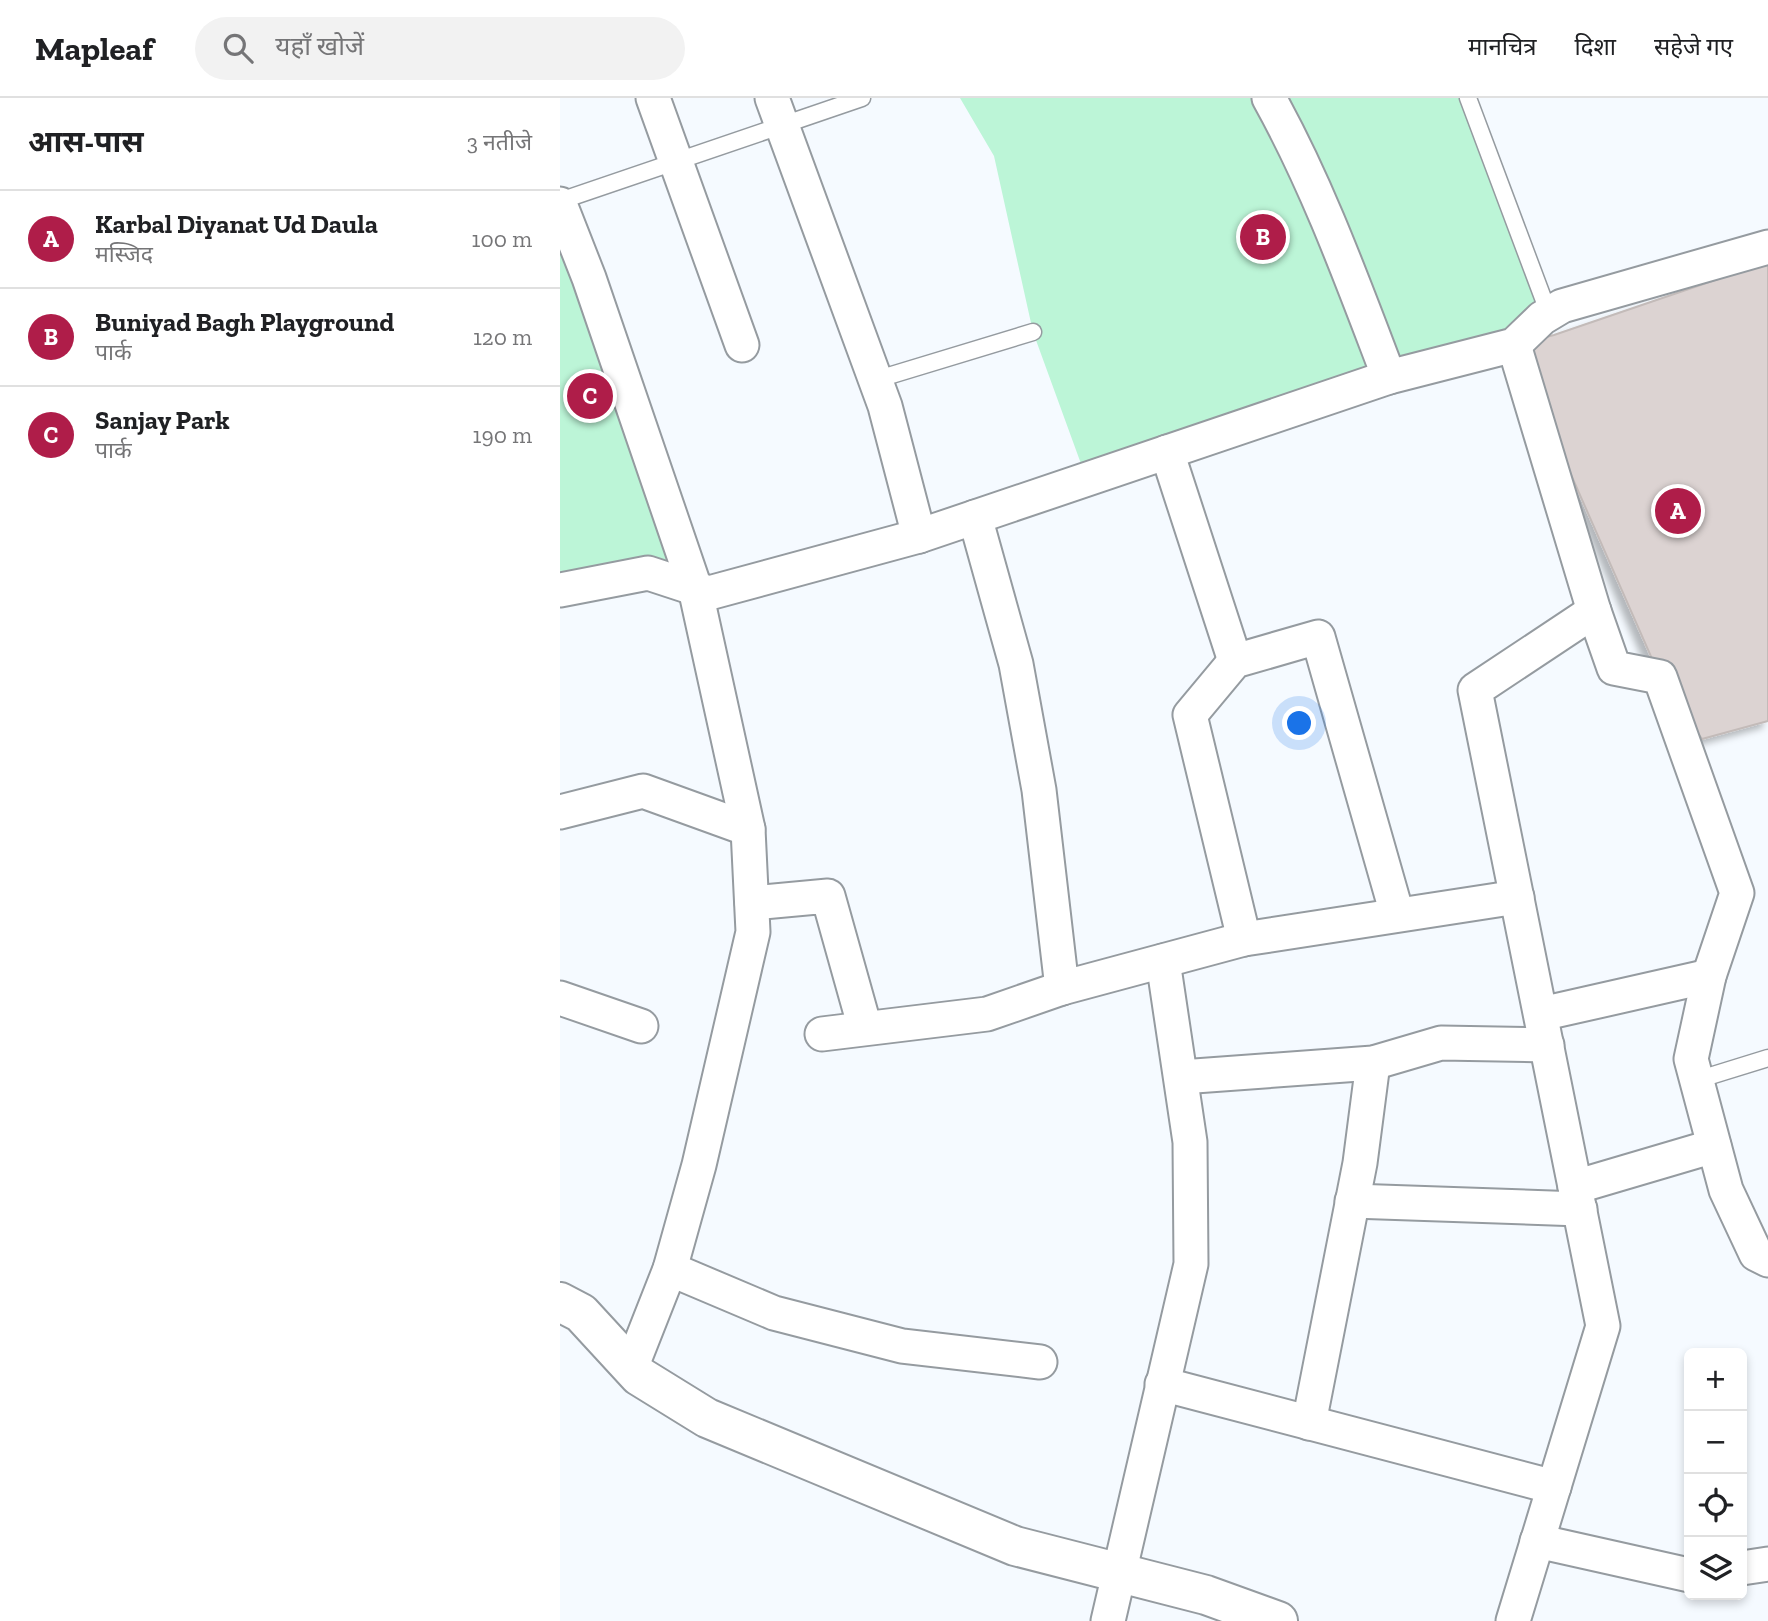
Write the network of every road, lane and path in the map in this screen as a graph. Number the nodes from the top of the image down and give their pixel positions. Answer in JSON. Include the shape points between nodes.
{"nodes":[{"id":1,"x":653,"y":98,"type":"edge"},
{"id":2,"x":862,"y":98,"type":"edge"},
{"id":3,"x":1269,"y":98,"type":"edge"},
{"id":4,"x":1468,"y":98,"type":"edge"},
{"id":5,"x":777,"y":112,"type":"edge"},
{"id":6,"x":676,"y":162,"type":"junction"},
{"id":7,"x":560,"y":203,"type":"edge"},
{"id":8,"x":1768,"y":247,"type":"edge"},
{"id":9,"x":1549,"y":314,"type":"junction"},
{"id":10,"x":1033,"y":332,"type":"dead end"},
{"id":11,"x":742,"y":345,"type":"dead end"},
{"id":12,"x":1514,"y":345,"type":"junction"},
{"id":13,"x":1390,"y":377,"type":"junction"},
{"id":14,"x":876,"y":380,"type":"junction"},
{"id":15,"x":1167,"y":452,"type":"junction"},
{"id":16,"x":975,"y":517,"type":"junction"},
{"id":17,"x":919,"y":536,"type":"junction"},
{"id":18,"x":695,"y":588,"type":"junction"},
{"id":19,"x":560,"y":590,"type":"edge"},
{"id":20,"x":1594,"y":611,"type":"junction"},
{"id":21,"x":1235,"y":661,"type":"junction"},
{"id":22,"x":560,"y":812,"type":"edge"},
{"id":23,"x":748,"y":829,"type":"junction"},
{"id":24,"x":1517,"y":897,"type":"junction"},
{"id":25,"x":752,"y":903,"type":"junction"},
{"id":26,"x":1397,"y":914,"type":"junction"},
{"id":27,"x":1244,"y":939,"type":"junction"},
{"id":28,"x":1163,"y":961,"type":"junction"},
{"id":29,"x":1709,"y":976,"type":"junction"},
{"id":30,"x":1062,"y":988,"type":"junction"},
{"id":31,"x":560,"y":998,"type":"edge"},
{"id":32,"x":641,"y":1026,"type":"dead end"},
{"id":33,"x":865,"y":1028,"type":"junction"},
{"id":34,"x":1544,"y":1030,"type":"junction"},
{"id":35,"x":822,"y":1034,"type":"dead end"},
{"id":36,"x":1768,"y":1058,"type":"edge"},
{"id":37,"x":1373,"y":1063,"type":"junction"},
{"id":38,"x":1181,"y":1077,"type":"junction"},
{"id":39,"x":1696,"y":1080,"type":"junction"},
{"id":40,"x":1714,"y":1146,"type":"junction"},
{"id":41,"x":1578,"y":1198,"type":"junction"},
{"id":42,"x":1352,"y":1201,"type":"junction"},
{"id":43,"x":1768,"y":1259,"type":"edge"},
{"id":44,"x":670,"y":1269,"type":"junction"},
{"id":45,"x":560,"y":1302,"type":"edge"},
{"id":46,"x":1040,"y":1362,"type":"dead end"},
{"id":47,"x":631,"y":1368,"type":"junction"},
{"id":48,"x":1162,"y":1384,"type":"junction"},
{"id":49,"x":1310,"y":1423,"type":"junction"},
{"id":50,"x":1554,"y":1488,"type":"junction"},
{"id":51,"x":1537,"y":1541,"type":"junction"},
{"id":52,"x":1768,"y":1564,"type":"edge"},
{"id":53,"x":1747,"y":1567,"type":"edge"},
{"id":54,"x":1118,"y":1572,"type":"junction"},
{"id":55,"x":1684,"y":1574,"type":"edge"},
{"id":56,"x":1108,"y":1621,"type":"edge"},
{"id":57,"x":1278,"y":1621,"type":"edge"},
{"id":58,"x":1513,"y":1621,"type":"edge"}],
"edges":[{"from":1,"to":6,"type":"street"},
{"from":2,"to":5,"type":"lane"},
{"from":3,"to":13,"type":"street","via":[[1350,273]]},
{"from":4,"to":9,"type":"lane"},
{"from":5,"to":6,"type":"lane"},
{"from":5,"to":14,"type":"street"},
{"from":6,"to":7,"type":"lane"},
{"from":6,"to":11,"type":"street"},
{"from":7,"to":18,"type":"street"},
{"from":8,"to":9,"type":"street","via":[[1562,306]]},
{"from":9,"to":12,"type":"street"},
{"from":10,"to":14,"type":"lane"},
{"from":12,"to":13,"type":"street"},
{"from":12,"to":20,"type":"street"},
{"from":13,"to":15,"type":"street"},
{"from":14,"to":17,"type":"street"},
{"from":15,"to":16,"type":"street"},
{"from":15,"to":21,"type":"street"},
{"from":16,"to":17,"type":"street"},
{"from":16,"to":30,"type":"street","via":[[1016,664],[1039,790]]},
{"from":17,"to":18,"type":"street","via":[[709,593]]},
{"from":18,"to":19,"type":"street","via":[[648,573]]},
{"from":18,"to":23,"type":"street"},
{"from":20,"to":24,"type":"street","via":[[1475,690]]},
{"from":20,"to":29,"type":"street","via":[[1614,668],[1660,677],[1737,892]]},
{"from":21,"to":26,"type":"street","via":[[1318,637]]},
{"from":21,"to":27,"type":"street","via":[[1190,715]]},
{"from":22,"to":23,"type":"street","via":[[643,791]]},
{"from":23,"to":25,"type":"street"},
{"from":24,"to":26,"type":"street"},
{"from":24,"to":34,"type":"street"},
{"from":25,"to":33,"type":"street","via":[[828,896]]},
{"from":25,"to":44,"type":"street","via":[[753,932]]},
{"from":26,"to":27,"type":"street"},
{"from":27,"to":28,"type":"street"},
{"from":28,"to":30,"type":"street"},
{"from":28,"to":38,"type":"street"},
{"from":29,"to":34,"type":"street"},
{"from":29,"to":39,"type":"street","via":[[1691,1059]]},
{"from":30,"to":33,"type":"street","via":[[987,1014]]},
{"from":31,"to":32,"type":"street"},
{"from":33,"to":35,"type":"street"},
{"from":34,"to":37,"type":"street","via":[[1441,1044]]},
{"from":34,"to":41,"type":"street"},
{"from":36,"to":39,"type":"lane"},
{"from":37,"to":38,"type":"street"},
{"from":37,"to":42,"type":"street"},
{"from":38,"to":48,"type":"street","via":[[1190,1142],[1191,1264]]},
{"from":39,"to":40,"type":"street"},
{"from":40,"to":41,"type":"street"},
{"from":40,"to":43,"type":"street","via":[[1726,1190],[1756,1254]]},
{"from":41,"to":42,"type":"street"},
{"from":41,"to":50,"type":"street","via":[[1604,1326]]},
{"from":42,"to":49,"type":"street"},
{"from":44,"to":46,"type":"street","via":[[774,1313],[902,1346]]},
{"from":44,"to":47,"type":"street"},
{"from":45,"to":47,"type":"street","via":[[580,1313]]},
{"from":47,"to":54,"type":"street","via":[[719,1423],[1015,1546]]},
{"from":48,"to":49,"type":"street"},
{"from":48,"to":54,"type":"street"},
{"from":49,"to":50,"type":"street"},
{"from":50,"to":51,"type":"street"},
{"from":51,"to":55,"type":"street"},
{"from":51,"to":58,"type":"street"},
{"from":52,"to":53,"type":"street"},
{"from":54,"to":56,"type":"street"},
{"from":54,"to":57,"type":"street","via":[[1206,1595]]}]}
